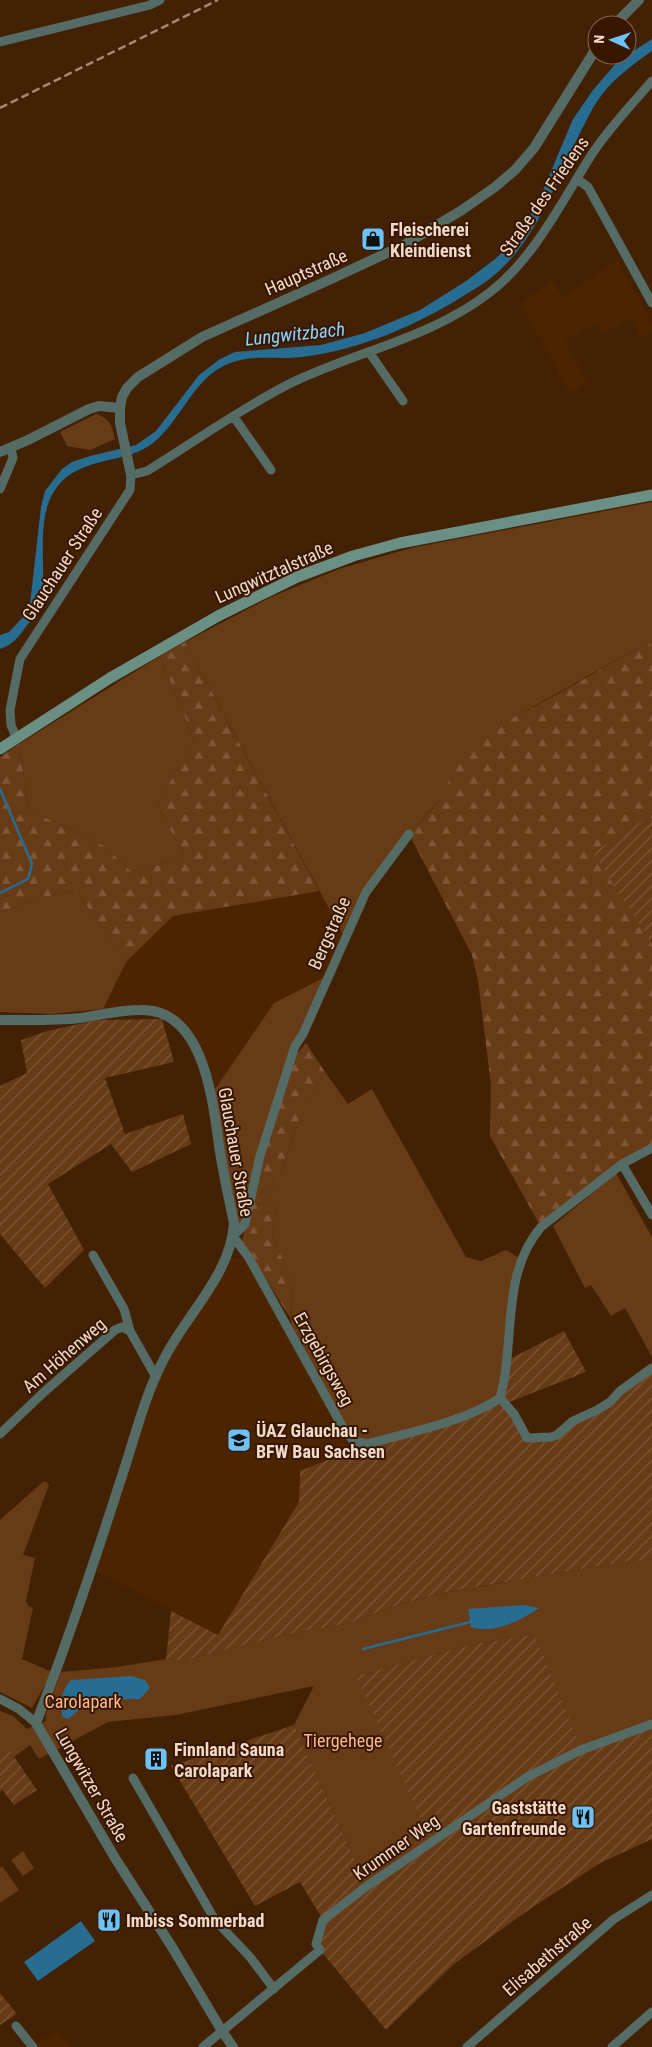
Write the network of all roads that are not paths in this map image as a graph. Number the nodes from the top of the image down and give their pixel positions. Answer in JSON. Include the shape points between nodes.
{"nodes":[{"id":1,"x":160,"y":0,"type":"edge"},
{"id":2,"x":638,"y":0,"type":"edge"},
{"id":3,"x":624,"y":15,"type":"edge"},
{"id":4,"x":0,"y":42,"type":"edge"},
{"id":5,"x":587,"y":63,"type":"edge"},
{"id":6,"x":652,"y":81,"type":"edge"},
{"id":7,"x":577,"y":179,"type":"junction"},
{"id":8,"x":649,"y":289,"type":"edge"},
{"id":9,"x":652,"y":303,"type":"edge"},
{"id":10,"x":369,"y":352,"type":"junction"},
{"id":11,"x":403,"y":401,"type":"dead end"},
{"id":12,"x":120,"y":408,"type":"junction"},
{"id":13,"x":234,"y":417,"type":"junction"},
{"id":14,"x":11,"y":448,"type":"junction"},
{"id":15,"x":0,"y":452,"type":"edge"},
{"id":16,"x":271,"y":470,"type":"dead end"},
{"id":17,"x":131,"y":475,"type":"junction"},
{"id":18,"x":0,"y":490,"type":"edge"},
{"id":19,"x":652,"y":495,"type":"edge"},
{"id":20,"x":16,"y":738,"type":"junction"},
{"id":21,"x":0,"y":749,"type":"edge"},
{"id":22,"x":409,"y":834,"type":"dead end"},
{"id":23,"x":0,"y":1020,"type":"edge"},
{"id":24,"x":652,"y":1148,"type":"edge"},
{"id":25,"x":622,"y":1164,"type":"junction"},
{"id":26,"x":652,"y":1215,"type":"edge"},
{"id":27,"x":233,"y":1236,"type":"junction"},
{"id":28,"x":92,"y":1255,"type":"dead end"},
{"id":29,"x":130,"y":1331,"type":"junction"},
{"id":30,"x":652,"y":1368,"type":"edge"},
{"id":31,"x":156,"y":1377,"type":"junction"},
{"id":32,"x":500,"y":1398,"type":"junction"},
{"id":33,"x":0,"y":1434,"type":"edge"},
{"id":34,"x":0,"y":1699,"type":"edge"},
{"id":35,"x":36,"y":1723,"type":"junction"},
{"id":36,"x":652,"y":1724,"type":"edge"},
{"id":37,"x":133,"y":1778,"type":"dead end"},
{"id":38,"x":652,"y":1895,"type":"edge"},
{"id":39,"x":274,"y":1989,"type":"junction"},
{"id":40,"x":652,"y":2012,"type":"edge"},
{"id":41,"x":16,"y":2026,"type":"dead end"},
{"id":42,"x":222,"y":2032,"type":"junction"},
{"id":43,"x":471,"y":2046,"type":"edge"},
{"id":44,"x":33,"y":2047,"type":"edge"},
{"id":45,"x":203,"y":2047,"type":"edge"},
{"id":46,"x":233,"y":2047,"type":"edge"},
{"id":47,"x":612,"y":2047,"type":"edge"}],
"edges":[{"from":1,"to":4,"type":"street"},
{"from":2,"to":3,"type":"street"},
{"from":5,"to":12,"type":"street","name":"Hauptstraße","via":[[534,148],[495,188],[404,245],[202,336],[138,377],[122,397]]},
{"from":6,"to":7,"type":"street","name":"Straße des Friedens","via":[[617,120]]},
{"from":7,"to":8,"type":"street","via":[[588,187]]},
{"from":7,"to":10,"type":"street","name":"Straße des Friedens","via":[[534,244],[488,294],[427,328]]},
{"from":8,"to":9,"type":"street"},
{"from":10,"to":11,"type":"street"},
{"from":10,"to":13,"type":"street","name":"Straße des Friedens","via":[[289,385]]},
{"from":12,"to":14,"type":"street","via":[[99,406],[89,409]]},
{"from":12,"to":17,"type":"street","name":"Glauchauer Straße"},
{"from":13,"to":16,"type":"street"},
{"from":13,"to":17,"type":"street","name":"Straße des Friedens","via":[[147,471]]},
{"from":14,"to":15,"type":"street"},
{"from":14,"to":18,"type":"street","via":[[13,458]]},
{"from":17,"to":20,"type":"street","name":"Glauchauer Straße","via":[[130,490],[20,659],[10,710]]},
{"from":19,"to":20,"type":"main road","name":"Lungwitztalstraße","via":[[445,533],[326,566],[267,590],[218,616],[110,678]]},
{"from":20,"to":21,"type":"main road","name":"Lungwitztalstraße"},
{"from":22,"to":27,"type":"street","name":"Bergstraße","via":[[366,892],[295,1046],[260,1156],[245,1224]]},
{"from":23,"to":27,"type":"street","name":"Glauchauer Straße","via":[[80,1018],[141,1010],[159,1012],[176,1023],[201,1057],[234,1223]]},
{"from":24,"to":25,"type":"street"},
{"from":25,"to":26,"type":"street"},
{"from":25,"to":32,"type":"street","via":[[541,1227],[521,1259]]},
{"from":27,"to":31,"type":"street","name":"Glauchauer Straße","via":[[217,1274],[164,1358]]},
{"from":27,"to":32,"type":"street","name":"Erzgebirgsweg","via":[[249,1258],[346,1433],[354,1441],[367,1444],[468,1415]]},
{"from":28,"to":29,"type":"street","via":[[124,1309]]},
{"from":29,"to":31,"type":"street"},
{"from":29,"to":33,"type":"street","name":"Am Höhenweg","via":[[122,1327],[115,1330]]},
{"from":30,"to":32,"type":"street","via":[[603,1406],[551,1437],[526,1438],[514,1414]]},
{"from":31,"to":35,"type":"street","name":"Lungwitzer Straße","via":[[75,1621]]},
{"from":34,"to":35,"type":"street"},
{"from":35,"to":42,"type":"street","name":"Lungwitzer Straße","via":[[110,1851]]},
{"from":36,"to":39,"type":"street","name":"Krummer Weg","via":[[581,1750],[526,1777],[368,1886],[324,1920],[316,1944],[320,1950]]},
{"from":37,"to":39,"type":"street","via":[[215,1920],[250,1957]]},
{"from":38,"to":43,"type":"street","name":"Elisabethstraße","via":[[614,1919]]},
{"from":39,"to":42,"type":"street"},
{"from":40,"to":47,"type":"street"},
{"from":41,"to":44,"type":"street"},
{"from":42,"to":45,"type":"street"},
{"from":42,"to":46,"type":"street","name":"Lungwitzer Straße"}]}
